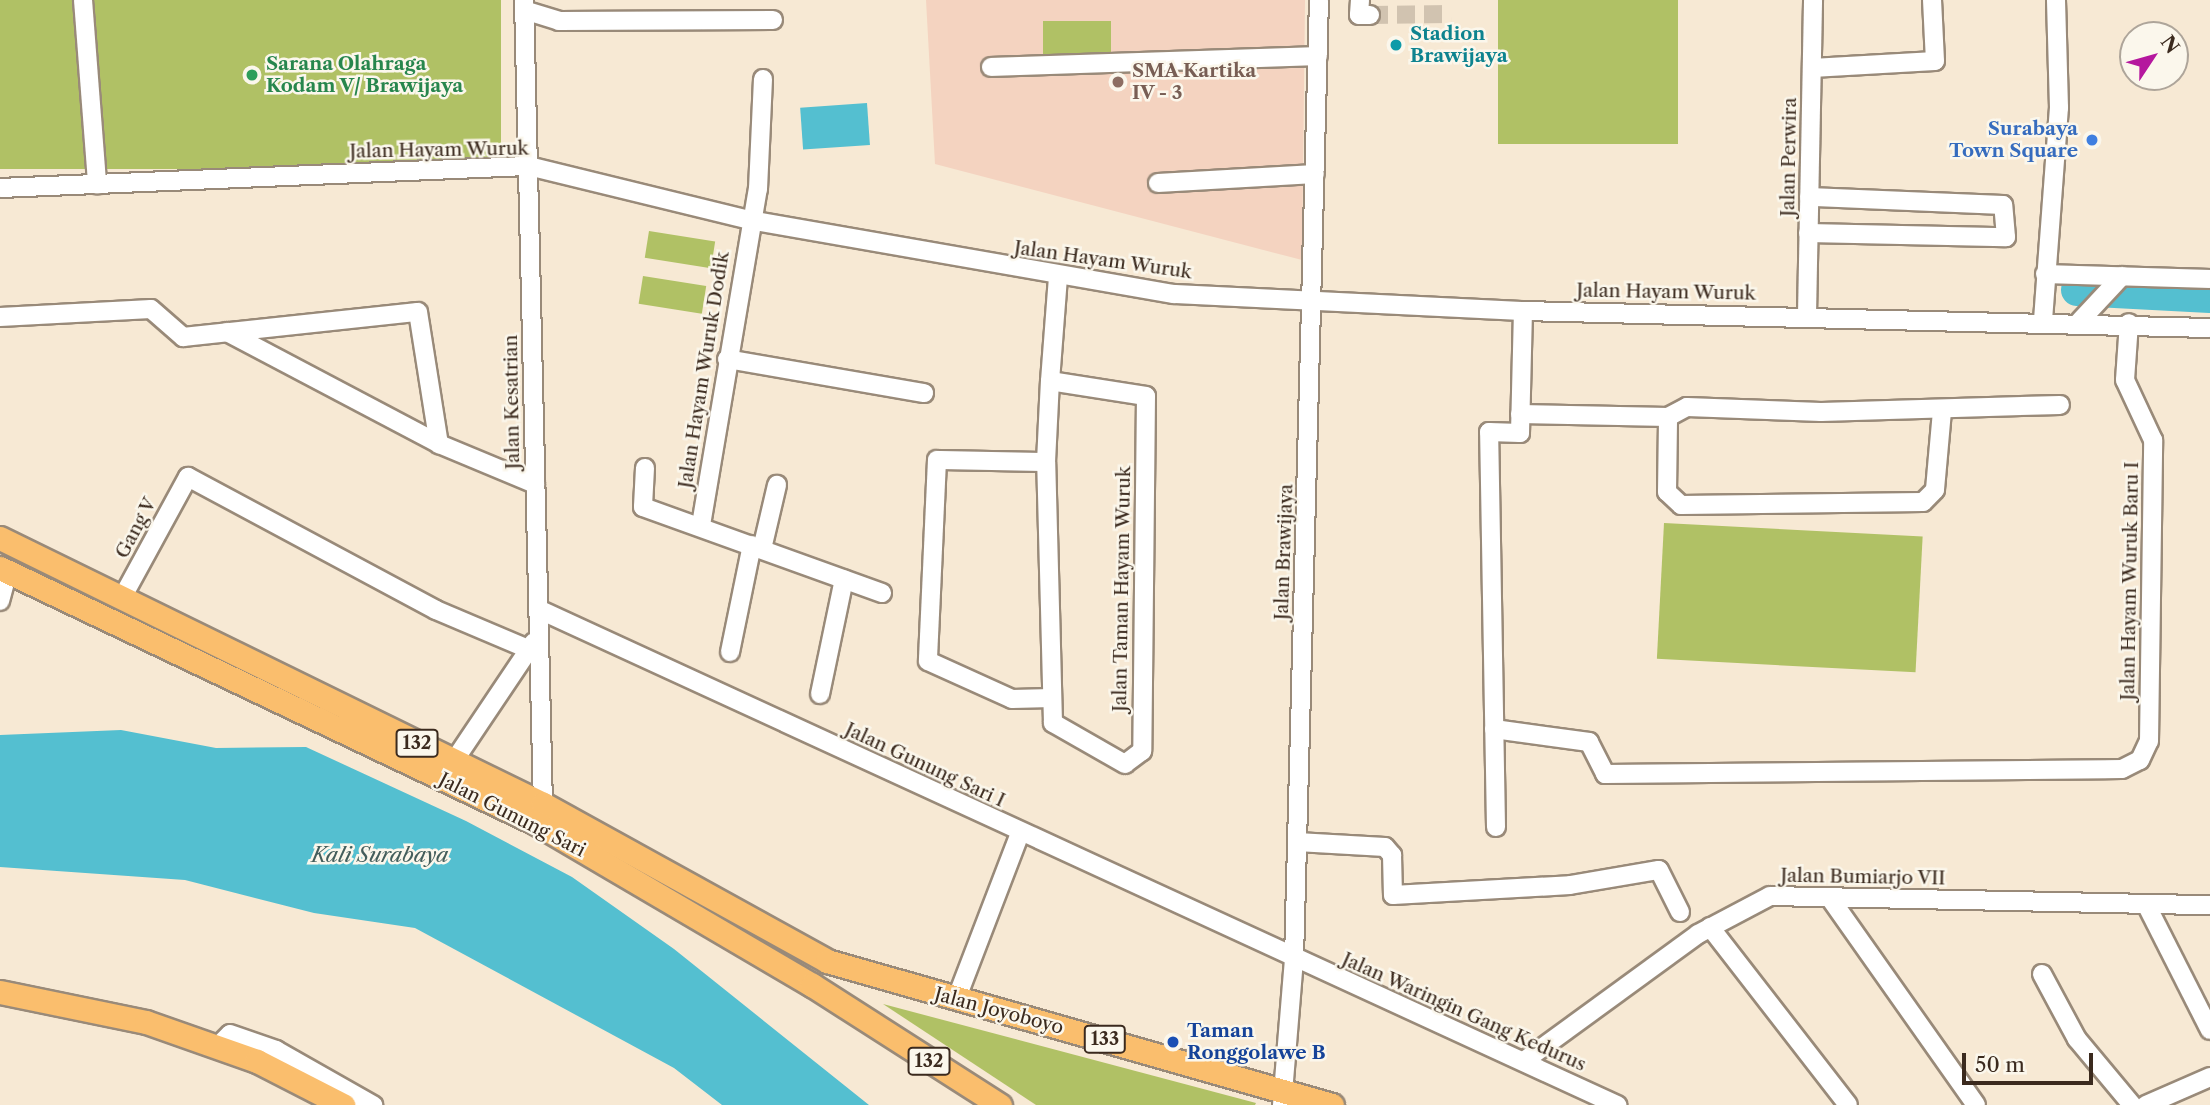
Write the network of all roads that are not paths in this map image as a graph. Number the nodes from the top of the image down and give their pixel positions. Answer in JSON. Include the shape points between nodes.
{"nodes":[{"id":1,"x":83,"y":0,"type":"edge"},
{"id":2,"x":1320,"y":0,"type":"edge"},
{"id":3,"x":1360,"y":0,"type":"edge"},
{"id":4,"x":1813,"y":0,"type":"edge"},
{"id":5,"x":1932,"y":0,"type":"edge"},
{"id":6,"x":2056,"y":0,"type":"edge"},
{"id":7,"x":524,"y":5,"type":"edge"},
{"id":8,"x":1370,"y":15,"type":"dead end"},
{"id":9,"x":773,"y":20,"type":"dead end"},
{"id":10,"x":1318,"y":56,"type":"junction"},
{"id":11,"x":991,"y":67,"type":"dead end"},
{"id":12,"x":1812,"y":68,"type":"junction"},
{"id":13,"x":763,"y":79,"type":"dead end"},
{"id":14,"x":528,"y":166,"type":"junction"},
{"id":15,"x":1315,"y":174,"type":"junction"},
{"id":16,"x":1158,"y":183,"type":"dead end"},
{"id":17,"x":97,"y":184,"type":"junction"},
{"id":18,"x":0,"y":188,"type":"edge"},
{"id":19,"x":1809,"y":197,"type":"junction"},
{"id":20,"x":749,"y":220,"type":"junction"},
{"id":21,"x":1808,"y":233,"type":"junction"},
{"id":22,"x":2045,"y":274,"type":"junction"},
{"id":23,"x":1058,"y":276,"type":"junction"},
{"id":24,"x":2210,"y":279,"type":"edge"},
{"id":25,"x":2111,"y":288,"type":"junction"},
{"id":26,"x":1312,"y":301,"type":"junction"},
{"id":27,"x":1523,"y":311,"type":"junction"},
{"id":28,"x":1807,"y":315,"type":"junction"},
{"id":29,"x":0,"y":317,"type":"edge"},
{"id":30,"x":2043,"y":320,"type":"junction"},
{"id":31,"x":2079,"y":322,"type":"junction"},
{"id":32,"x":2129,"y":323,"type":"junction"},
{"id":33,"x":2210,"y":328,"type":"edge"},
{"id":34,"x":227,"y":332,"type":"junction"},
{"id":35,"x":727,"y":359,"type":"junction"},
{"id":36,"x":1049,"y":381,"type":"junction"},
{"id":37,"x":924,"y":393,"type":"dead end"},
{"id":38,"x":2060,"y":405,"type":"dead end"},
{"id":39,"x":1942,"y":411,"type":"junction"},
{"id":40,"x":1520,"y":414,"type":"junction"},
{"id":41,"x":1668,"y":417,"type":"junction"},
{"id":42,"x":439,"y":444,"type":"junction"},
{"id":43,"x":1046,"y":462,"type":"junction"},
{"id":44,"x":645,"y":468,"type":"dead end"},
{"id":45,"x":535,"y":484,"type":"junction"},
{"id":46,"x":777,"y":485,"type":"dead end"},
{"id":47,"x":701,"y":526,"type":"junction"},
{"id":48,"x":0,"y":538,"type":"edge"},
{"id":49,"x":757,"y":547,"type":"junction"},
{"id":50,"x":4,"y":570,"type":"edge"},
{"id":51,"x":844,"y":579,"type":"junction"},
{"id":52,"x":882,"y":593,"type":"dead end"},
{"id":53,"x":122,"y":598,"type":"junction"},
{"id":54,"x":0,"y":601,"type":"edge"},
{"id":55,"x":538,"y":609,"type":"junction"},
{"id":56,"x":533,"y":642,"type":"junction"},
{"id":57,"x":730,"y":652,"type":"dead end"},
{"id":58,"x":285,"y":691,"type":"junction"},
{"id":59,"x":820,"y":694,"type":"dead end"},
{"id":60,"x":1052,"y":698,"type":"junction"},
{"id":61,"x":1494,"y":729,"type":"junction"},
{"id":62,"x":454,"y":761,"type":"junction"},
{"id":63,"x":543,"y":804,"type":"junction"},
{"id":64,"x":1496,"y":827,"type":"dead end"},
{"id":65,"x":1020,"y":833,"type":"junction"},
{"id":66,"x":1297,"y":842,"type":"junction"},
{"id":67,"x":1830,"y":898,"type":"junction"},
{"id":68,"x":2210,"y":905,"type":"edge"},
{"id":69,"x":2147,"y":906,"type":"junction"},
{"id":70,"x":1680,"y":912,"type":"dead end"},
{"id":71,"x":1710,"y":927,"type":"junction"},
{"id":72,"x":1294,"y":959,"type":"junction"},
{"id":73,"x":827,"y":961,"type":"junction"},
{"id":74,"x":2042,"y":974,"type":"dead end"},
{"id":75,"x":876,"y":979,"type":"junction"},
{"id":76,"x":812,"y":985,"type":"junction"},
{"id":77,"x":0,"y":992,"type":"edge"},
{"id":78,"x":956,"y":1000,"type":"junction"},
{"id":79,"x":858,"y":1017,"type":"junction"},
{"id":80,"x":2210,"y":1030,"type":"edge"},
{"id":81,"x":217,"y":1047,"type":"junction"},
{"id":82,"x":1524,"y":1061,"type":"junction"},
{"id":83,"x":2210,"y":1077,"type":"edge"},
{"id":84,"x":1281,"y":1095,"type":"edge"},
{"id":85,"x":343,"y":1105,"type":"edge"},
{"id":86,"x":373,"y":1105,"type":"edge"},
{"id":87,"x":1000,"y":1105,"type":"edge"},
{"id":88,"x":1332,"y":1105,"type":"edge"},
{"id":89,"x":1617,"y":1105,"type":"edge"},
{"id":90,"x":1848,"y":1105,"type":"edge"},
{"id":91,"x":1976,"y":1105,"type":"edge"},
{"id":92,"x":2132,"y":1105,"type":"edge"},
{"id":93,"x":2146,"y":1105,"type":"edge"}],
"edges":[{"from":1,"to":17,"type":"street"},
{"from":2,"to":10,"type":"street","name":"Jalan Brawijaya"},
{"from":3,"to":8,"type":"street","via":[[1359,15]]},
{"from":4,"to":12,"type":"street","name":"Jalan Perwira"},
{"from":5,"to":12,"type":"street","via":[[1935,61]]},
{"from":6,"to":22,"type":"street","via":[[2059,108]]},
{"from":7,"to":9,"type":"street","via":[[559,21]]},
{"from":7,"to":14,"type":"street","name":"Jalan Kesatrian"},
{"from":10,"to":11,"type":"street"},
{"from":10,"to":15,"type":"street","name":"Jalan Brawijaya"},
{"from":12,"to":19,"type":"street","name":"Jalan Perwira"},
{"from":13,"to":20,"type":"street","name":"Jalan Hayam Wuruk Dodik","via":[[764,136]]},
{"from":14,"to":17,"type":"street","name":"Jalan Hayam Wuruk"},
{"from":14,"to":20,"type":"street","name":"Jalan Hayam Wuruk"},
{"from":14,"to":45,"type":"street","name":"Jalan Kesatrian"},
{"from":15,"to":16,"type":"street"},
{"from":15,"to":26,"type":"street","name":"Jalan Brawijaya"},
{"from":17,"to":18,"type":"street","name":"Jalan Hayam Wuruk"},
{"from":19,"to":21,"type":"street","name":"Jalan Perwira"},
{"from":19,"to":21,"type":"street","via":[[2003,205],[2006,237]]},
{"from":20,"to":23,"type":"street","name":"Jalan Hayam Wuruk"},
{"from":20,"to":35,"type":"street","name":"Jalan Hayam Wuruk Dodik"},
{"from":21,"to":28,"type":"street","name":"Jalan Perwira"},
{"from":22,"to":25,"type":"street"},
{"from":22,"to":30,"type":"street"},
{"from":23,"to":26,"type":"street","name":"Jalan Hayam Wuruk","via":[[1174,294]]},
{"from":23,"to":36,"type":"street","name":"Jalan Taman Hayam Wuruk"},
{"from":24,"to":25,"type":"street"},
{"from":25,"to":31,"type":"street"},
{"from":26,"to":27,"type":"street","name":"Jalan Hayam Wuruk"},
{"from":26,"to":66,"type":"street","name":"Jalan Brawijaya"},
{"from":27,"to":28,"type":"street","name":"Jalan Hayam Wuruk"},
{"from":27,"to":40,"type":"street"},
{"from":28,"to":30,"type":"street","name":"Jalan Hayam Wuruk"},
{"from":29,"to":34,"type":"street","via":[[151,309],[183,337]]},
{"from":30,"to":31,"type":"street","name":"Jalan Hayam Wuruk"},
{"from":31,"to":32,"type":"street","name":"Jalan Hayam Wuruk"},
{"from":32,"to":33,"type":"street","name":"Jalan Hayam Wuruk"},
{"from":32,"to":61,"type":"street","name":"Jalan Hayam Wuruk Baru I","via":[[2126,380],[2154,453],[2149,741],[2140,760],[2122,769],[1605,774],[1589,742]]},
{"from":34,"to":42,"type":"street"},
{"from":34,"to":42,"type":"street","via":[[418,312]]},
{"from":35,"to":37,"type":"street"},
{"from":35,"to":47,"type":"street","name":"Jalan Hayam Wuruk Dodik"},
{"from":36,"to":43,"type":"street","name":"Jalan Taman Hayam Wuruk"},
{"from":36,"to":60,"type":"street","name":"Jalan Taman Hayam Wuruk","via":[[1146,396],[1142,751],[1125,764],[1053,723]]},
{"from":38,"to":39,"type":"street"},
{"from":39,"to":41,"type":"street","via":[[1687,407]]},
{"from":39,"to":41,"type":"street","via":[[1935,490],[1923,502],[1681,505],[1667,492]]},
{"from":40,"to":41,"type":"street"},
{"from":40,"to":61,"type":"street","via":[[1520,433],[1489,432]]},
{"from":42,"to":45,"type":"street"},
{"from":43,"to":60,"type":"street","name":"Jalan Taman Hayam Wuruk"},
{"from":43,"to":60,"type":"street","via":[[937,460],[928,661],[1012,699]]},
{"from":44,"to":47,"type":"street","via":[[643,507]]},
{"from":45,"to":55,"type":"street","name":"Jalan Kesatrian"},
{"from":46,"to":49,"type":"street"},
{"from":47,"to":49,"type":"street"},
{"from":48,"to":53,"type":"main road","name":"Jalan Gunung Sari","number":"132"},
{"from":49,"to":51,"type":"street"},
{"from":49,"to":57,"type":"street"},
{"from":50,"to":54,"type":"street"},
{"from":50,"to":58,"type":"main road","name":"Jalan Gunung Sari","number":"132"},
{"from":51,"to":52,"type":"street"},
{"from":51,"to":59,"type":"street"},
{"from":53,"to":56,"type":"street","name":"Gang V","via":[[188,477],[436,610]]},
{"from":53,"to":58,"type":"main road","name":"Jalan Gunung Sari","number":"132"},
{"from":55,"to":56,"type":"street","name":"Jalan Kesatrian"},
{"from":55,"to":65,"type":"street","name":"Jalan Gunung Sari I"},
{"from":56,"to":62,"type":"street"},
{"from":56,"to":63,"type":"street","name":"Jalan Kesatrian"},
{"from":58,"to":62,"type":"main road","name":"Jalan Gunung Sari","number":"132"},
{"from":58,"to":76,"type":"main road","name":"Jalan Gunung Sari","number":"132","via":[[534,822]]},
{"from":61,"to":64,"type":"street"},
{"from":62,"to":63,"type":"main road","name":"Jalan Gunung Sari","number":"132"},
{"from":63,"to":73,"type":"main road","name":"Jalan Gunung Sari","number":"132"},
{"from":65,"to":72,"type":"street","name":"Jalan Gunung Sari I"},
{"from":65,"to":78,"type":"street"},
{"from":66,"to":70,"type":"street","via":[[1385,847],[1392,855],[1393,895],[1546,887],[1659,870]]},
{"from":66,"to":72,"type":"street","name":"Jalan Brawijaya"},
{"from":67,"to":69,"type":"street","name":"Jalan Bumiarjo VII"},
{"from":67,"to":71,"type":"street","name":"Jalan Bumiarjo VII","via":[[1756,899]]},
{"from":67,"to":91,"type":"street"},
{"from":68,"to":69,"type":"street","name":"Jalan Bumiarjo VII"},
{"from":69,"to":80,"type":"street"},
{"from":71,"to":82,"type":"street","name":"Jalan Bumiarjo VII"},
{"from":71,"to":90,"type":"street"},
{"from":72,"to":82,"type":"street","name":"Jalan Waringin Gang Kedurus"},
{"from":72,"to":84,"type":"street","name":"Jalan Brawijaya"},
{"from":73,"to":75,"type":"main road","name":"Jalan Joyoboyo","number":"133"},
{"from":73,"to":76,"type":"main road","via":[[831,977]]},
{"from":74,"to":92,"type":"street","via":[[2077,1039]]},
{"from":75,"to":78,"type":"main road","name":"Jalan Joyoboyo","number":"133"},
{"from":75,"to":79,"type":"main road","via":[[854,989],[850,1004]]},
{"from":76,"to":79,"type":"main road","name":"Jalan Gunung Sari","number":"132"},
{"from":77,"to":81,"type":"main road","via":[[93,1008]]},
{"from":78,"to":84,"type":"main road","name":"Jalan Joyoboyo","number":"133"},
{"from":79,"to":87,"type":"main road","name":"Jalan Gunung Sari","number":"132"},
{"from":81,"to":85,"type":"main road"},
{"from":81,"to":86,"type":"street","via":[[230,1034],[276,1050]]},
{"from":82,"to":89,"type":"street","name":"Jalan Waringin Gang Kedurus"},
{"from":83,"to":93,"type":"street"},
{"from":84,"to":88,"type":"main road","name":"Jalan Joyoboyo","number":"133"}]}
